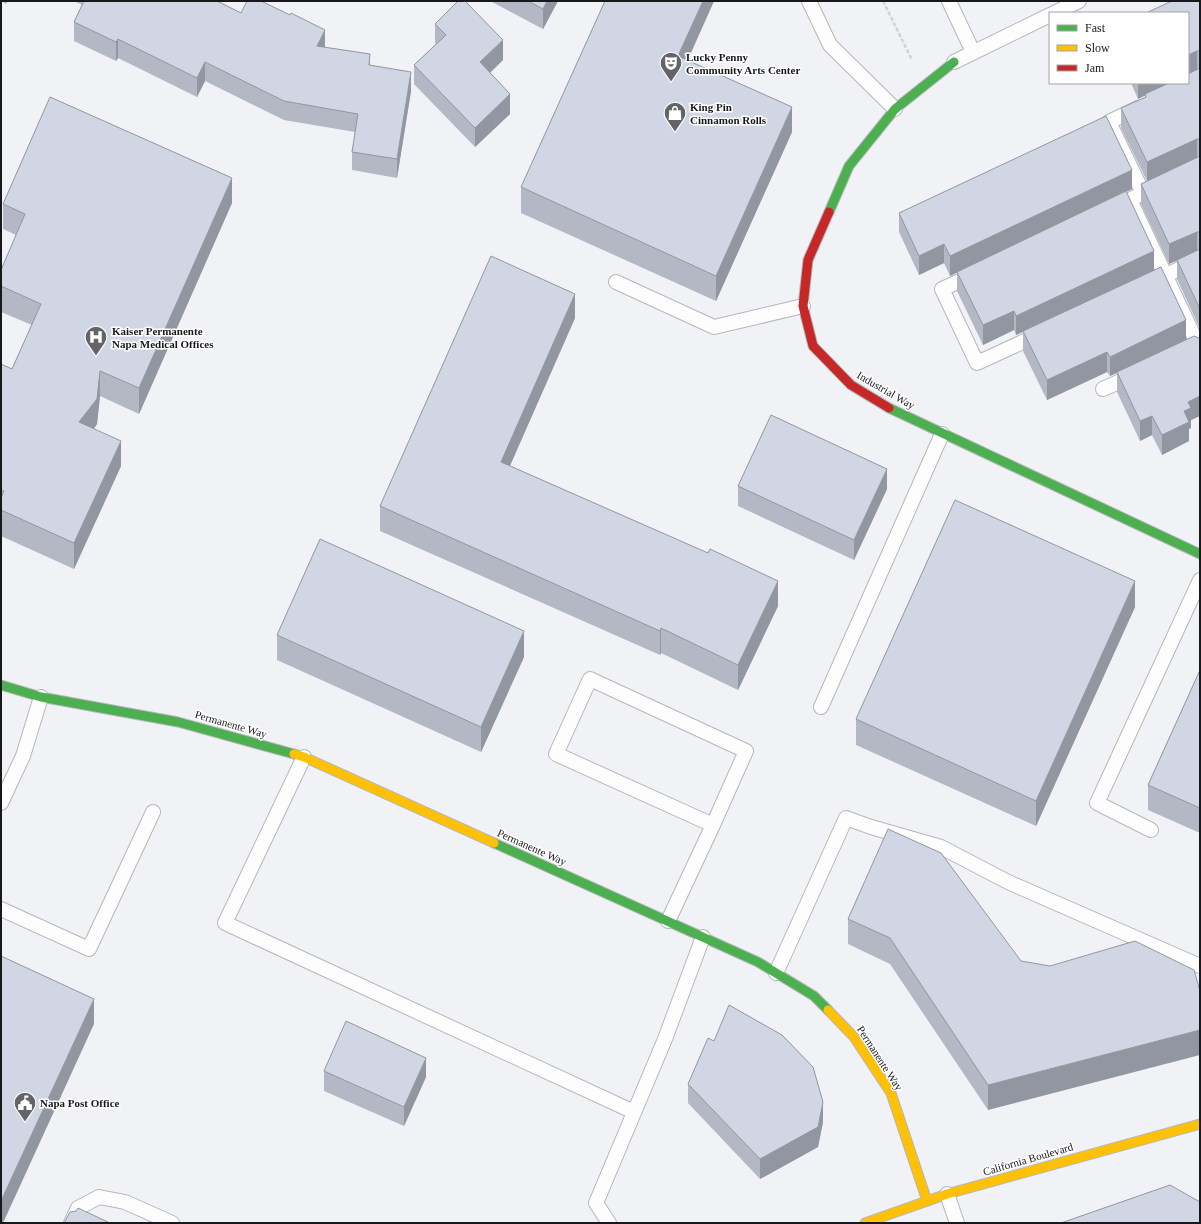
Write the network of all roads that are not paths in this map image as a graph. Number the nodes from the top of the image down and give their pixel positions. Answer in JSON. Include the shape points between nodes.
{"nodes":[{"id":1,"x":809,"y":1,"type":"edge"},
{"id":2,"x":949,"y":1,"type":"edge"},
{"id":3,"x":1079,"y":1,"type":"edge"},
{"id":4,"x":1056,"y":12,"type":"edge"},
{"id":5,"x":1049,"y":15,"type":"edge"},
{"id":6,"x":973,"y":52,"type":"junction"},
{"id":7,"x":954,"y":62,"type":"joint"},
{"id":8,"x":1151,"y":101,"type":"edge"},
{"id":9,"x":895,"y":109,"type":"junction"},
{"id":10,"x":1172,"y":180,"type":"edge"},
{"id":11,"x":1143,"y":193,"type":"junction"},
{"id":12,"x":1130,"y":200,"type":"junction"},
{"id":13,"x":1101,"y":213,"type":"edge"},
{"id":14,"x":1200,"y":260,"type":"edge"},
{"id":15,"x":986,"y":269,"type":"edge"},
{"id":16,"x":1166,"y":276,"type":"junction"},
{"id":17,"x":616,"y":282,"type":"dead end"},
{"id":18,"x":1137,"y":289,"type":"edge"},
{"id":19,"x":803,"y":306,"type":"junction"},
{"id":20,"x":1050,"y":330,"type":"edge"},
{"id":21,"x":1199,"y":347,"type":"edge"},
{"id":22,"x":1184,"y":351,"type":"edge"},
{"id":23,"x":1144,"y":370,"type":"edge"},
{"id":24,"x":1104,"y":389,"type":"dead end"},
{"id":25,"x":942,"y":434,"type":"junction"},
{"id":26,"x":1200,"y":554,"type":"edge"},
{"id":27,"x":1200,"y":580,"type":"edge"},
{"id":28,"x":1,"y":685,"type":"edge"},
{"id":29,"x":41,"y":697,"type":"junction"},
{"id":30,"x":821,"y":707,"type":"dead end"},
{"id":31,"x":304,"y":757,"type":"junction"},
{"id":32,"x":1,"y":803,"type":"edge"},
{"id":33,"x":153,"y":812,"type":"dead end"},
{"id":34,"x":713,"y":825,"type":"junction"},
{"id":35,"x":1150,"y":830,"type":"dead end"},
{"id":36,"x":1,"y":909,"type":"edge"},
{"id":37,"x":668,"y":921,"type":"junction"},
{"id":38,"x":703,"y":937,"type":"junction"},
{"id":39,"x":1200,"y":966,"type":"edge"},
{"id":40,"x":776,"y":973,"type":"junction"},
{"id":41,"x":634,"y":1112,"type":"junction"},
{"id":42,"x":1200,"y":1124,"type":"edge"},
{"id":43,"x":947,"y":1194,"type":"junction"},
{"id":44,"x":927,"y":1201,"type":"junction"},
{"id":45,"x":71,"y":1223,"type":"edge"},
{"id":46,"x":172,"y":1223,"type":"edge"},
{"id":47,"x":609,"y":1223,"type":"edge"},
{"id":48,"x":865,"y":1223,"type":"edge"},
{"id":49,"x":957,"y":1223,"type":"edge"}],
"edges":[{"from":1,"to":9,"type":"lane","via":[[830,46]]},
{"from":2,"to":6,"type":"lane"},
{"from":3,"to":4,"type":"lane"},
{"from":5,"to":6,"type":"lane"},
{"from":6,"to":7,"type":"lane"},
{"from":7,"to":9,"type":"street","name":"Industrial Way"},
{"from":8,"to":11,"type":"lane","via":[[1109,122]]},
{"from":9,"to":19,"type":"street","name":"Industrial Way","via":[[849,166],[808,260]]},
{"from":10,"to":11,"type":"lane"},
{"from":11,"to":12,"type":"lane"},
{"from":12,"to":13,"type":"lane"},
{"from":12,"to":16,"type":"lane"},
{"from":14,"to":16,"type":"lane"},
{"from":15,"to":20,"type":"lane","via":[[942,289],[977,364]]},
{"from":16,"to":18,"type":"lane"},
{"from":16,"to":21,"type":"lane"},
{"from":17,"to":19,"type":"lane","via":[[714,327]]},
{"from":19,"to":25,"type":"street","name":"Industrial Way","via":[[813,346],[851,385],[890,409]]},
{"from":21,"to":22,"type":"lane"},
{"from":23,"to":24,"type":"lane"},
{"from":25,"to":26,"type":"street","name":"Industrial Way"},
{"from":25,"to":30,"type":"lane"},
{"from":27,"to":35,"type":"lane","via":[[1097,804]]},
{"from":28,"to":29,"type":"street","name":"Permanente Way"},
{"from":29,"to":31,"type":"street","name":"Permanente Way","via":[[178,722]]},
{"from":29,"to":32,"type":"lane","via":[[22,756]]},
{"from":31,"to":37,"type":"street","name":"Permanente Way"},
{"from":31,"to":41,"type":"lane","via":[[225,923]]},
{"from":33,"to":36,"type":"lane","via":[[89,948]]},
{"from":34,"to":34,"type":"lane","via":[[556,754],[590,679],[746,751]]},
{"from":34,"to":37,"type":"lane"},
{"from":37,"to":38,"type":"street","name":"Permanente Way"},
{"from":38,"to":40,"type":"street","name":"Permanente Way"},
{"from":38,"to":41,"type":"lane","via":[[665,1039]]},
{"from":39,"to":40,"type":"lane","via":[[1008,882],[941,847],[846,818]]},
{"from":40,"to":44,"type":"street","name":"Permanente Way","via":[[814,996],[854,1036],[892,1093]]},
{"from":41,"to":47,"type":"lane","via":[[596,1202]]},
{"from":42,"to":43,"type":"street","name":"California Boulevard"},
{"from":43,"to":44,"type":"street","name":"California Boulevard"},
{"from":43,"to":49,"type":"lane"},
{"from":44,"to":48,"type":"street","name":"California Boulevard"},
{"from":45,"to":46,"type":"lane","via":[[78,1208],[99,1197],[125,1202]]}]}
